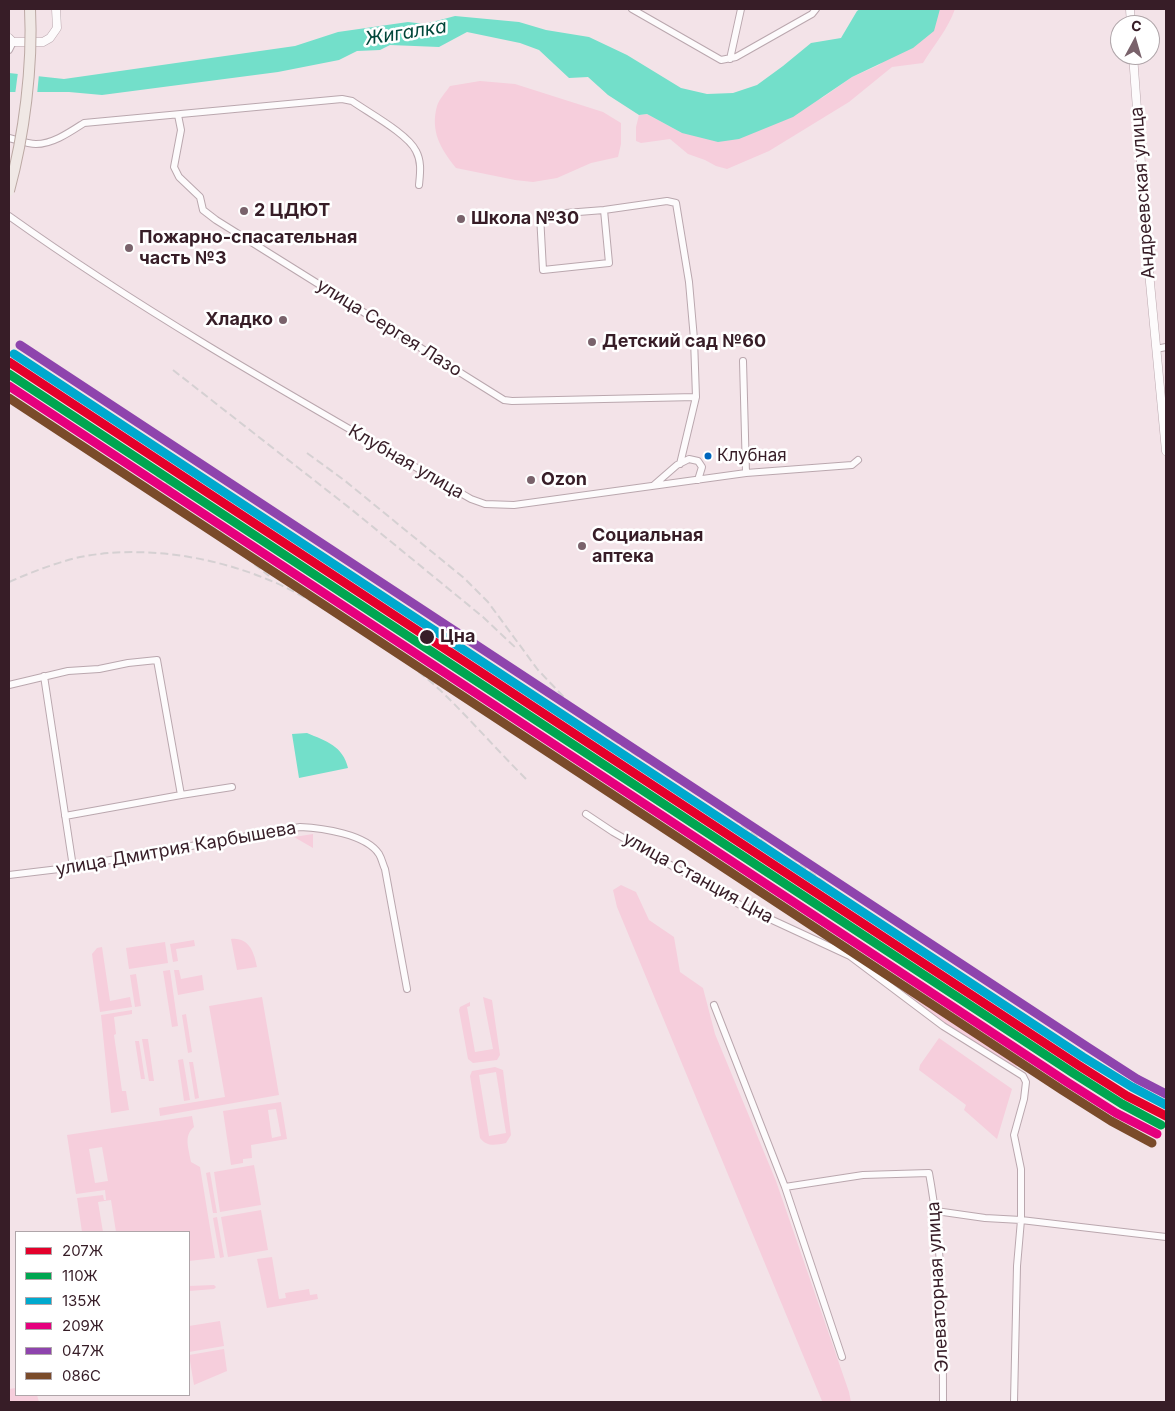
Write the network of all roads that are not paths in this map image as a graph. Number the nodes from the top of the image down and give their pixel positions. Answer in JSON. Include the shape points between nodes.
{"nodes":[{"id":1,"x":30,"y":9,"type":"edge"},
{"id":2,"x":56,"y":9,"type":"edge"},
{"id":3,"x":632,"y":9,"type":"edge"},
{"id":4,"x":741,"y":9,"type":"edge"},
{"id":5,"x":816,"y":9,"type":"edge"},
{"id":6,"x":11,"y":40,"type":"edge"},
{"id":7,"x":9,"y":50,"type":"edge"},
{"id":8,"x":730,"y":59,"type":"junction"},
{"id":9,"x":1134,"y":65,"type":"edge"},
{"id":10,"x":178,"y":115,"type":"junction"},
{"id":11,"x":9,"y":138,"type":"edge"},
{"id":12,"x":419,"y":185,"type":"dead end"},
{"id":13,"x":9,"y":192,"type":"edge"},
{"id":14,"x":604,"y":210,"type":"junction"},
{"id":15,"x":9,"y":216,"type":"edge"},
{"id":16,"x":1166,"y":347,"type":"edge"},
{"id":17,"x":1156,"y":349,"type":"junction"},
{"id":18,"x":743,"y":361,"type":"dead end"},
{"id":19,"x":696,"y":397,"type":"junction"},
{"id":20,"x":1166,"y":451,"type":"edge"},
{"id":21,"x":858,"y":460,"type":"dead end"},
{"id":22,"x":680,"y":464,"type":"junction"},
{"id":23,"x":746,"y":473,"type":"junction"},
{"id":24,"x":698,"y":480,"type":"junction"},
{"id":25,"x":653,"y":486,"type":"junction"},
{"id":26,"x":44,"y":676,"type":"junction"},
{"id":27,"x":9,"y":684,"type":"edge"},
{"id":28,"x":232,"y":787,"type":"dead end"},
{"id":29,"x":181,"y":795,"type":"junction"},
{"id":30,"x":586,"y":814,"type":"dead end"},
{"id":31,"x":66,"y":816,"type":"junction"},
{"id":32,"x":73,"y":867,"type":"junction"},
{"id":33,"x":9,"y":875,"type":"edge"},
{"id":34,"x":406,"y":989,"type":"dead end"},
{"id":35,"x":714,"y":1005,"type":"dead end"},
{"id":36,"x":785,"y":1187,"type":"junction"},
{"id":37,"x":936,"y":1211,"type":"junction"},
{"id":38,"x":1021,"y":1220,"type":"junction"},
{"id":39,"x":1166,"y":1237,"type":"edge"},
{"id":40,"x":842,"y":1358,"type":"dead end"},
{"id":41,"x":943,"y":1402,"type":"edge"},
{"id":42,"x":1014,"y":1402,"type":"edge"}],
"edges":[{"from":1,"to":13,"type":"main road","bridge":true,"via":[[26,98]]},
{"from":2,"to":6,"type":"street","via":[[56,28],[50,38],[43,42]]},
{"from":3,"to":8,"type":"street","via":[[712,56]]},
{"from":4,"to":8,"type":"street"},
{"from":5,"to":8,"type":"street"},
{"from":6,"to":7,"type":"street"},
{"from":9,"to":17,"type":"street","name":"Андреевская улица"},
{"from":10,"to":11,"type":"street","via":[[84,123],[62,136],[36,144]]},
{"from":10,"to":12,"type":"street","via":[[342,99],[352,101],[410,141],[417,152]]},
{"from":10,"to":19,"type":"street","name":"улица Сергея Лазо","via":[[181,130],[174,167],[179,178],[200,197],[203,210],[504,400]]},
{"from":14,"to":14,"type":"street","via":[[540,215],[543,270],[609,263]]},
{"from":14,"to":19,"type":"street","via":[[668,201],[676,203],[689,282]]},
{"from":15,"to":25,"type":"street","name":"Клубная улица","via":[[138,303],[471,500],[514,505]]},
{"from":16,"to":17,"type":"street"},
{"from":17,"to":20,"type":"street","name":"Андреевская улица"},
{"from":18,"to":23,"type":"street"},
{"from":19,"to":22,"type":"street"},
{"from":21,"to":23,"type":"street","name":"Клубная улица","via":[[852,465]]},
{"from":22,"to":24,"type":"street","via":[[689,459],[698,461],[702,467]]},
{"from":22,"to":25,"type":"street"},
{"from":23,"to":24,"type":"street","name":"Клубная улица"},
{"from":24,"to":25,"type":"street","name":"Клубная улица"},
{"from":26,"to":27,"type":"street"},
{"from":26,"to":29,"type":"street","via":[[157,660]]},
{"from":26,"to":31,"type":"street"},
{"from":28,"to":29,"type":"street"},
{"from":29,"to":31,"type":"street"},
{"from":30,"to":38,"type":"street","name":"улица Станция Цна","via":[[742,906],[850,956],[944,1026],[1023,1076],[1026,1088],[1014,1135],[1021,1168]]},
{"from":31,"to":32,"type":"street"},
{"from":32,"to":33,"type":"street","name":"улица Дмитрия Карбышева"},
{"from":32,"to":34,"type":"street","name":"улица Дмитрия Карбышева","via":[[300,827],[322,828],[350,836],[379,854],[385,869]]},
{"from":35,"to":36,"type":"street"},
{"from":36,"to":37,"type":"street","name":"Элеваторная улица","via":[[863,1175],[929,1173]]},
{"from":36,"to":40,"type":"street"},
{"from":37,"to":38,"type":"street"},
{"from":37,"to":41,"type":"street","name":"Элеваторная улица","via":[[942,1301]]},
{"from":38,"to":39,"type":"street"},
{"from":38,"to":42,"type":"street","name":"улица Станция Цна"}]}
